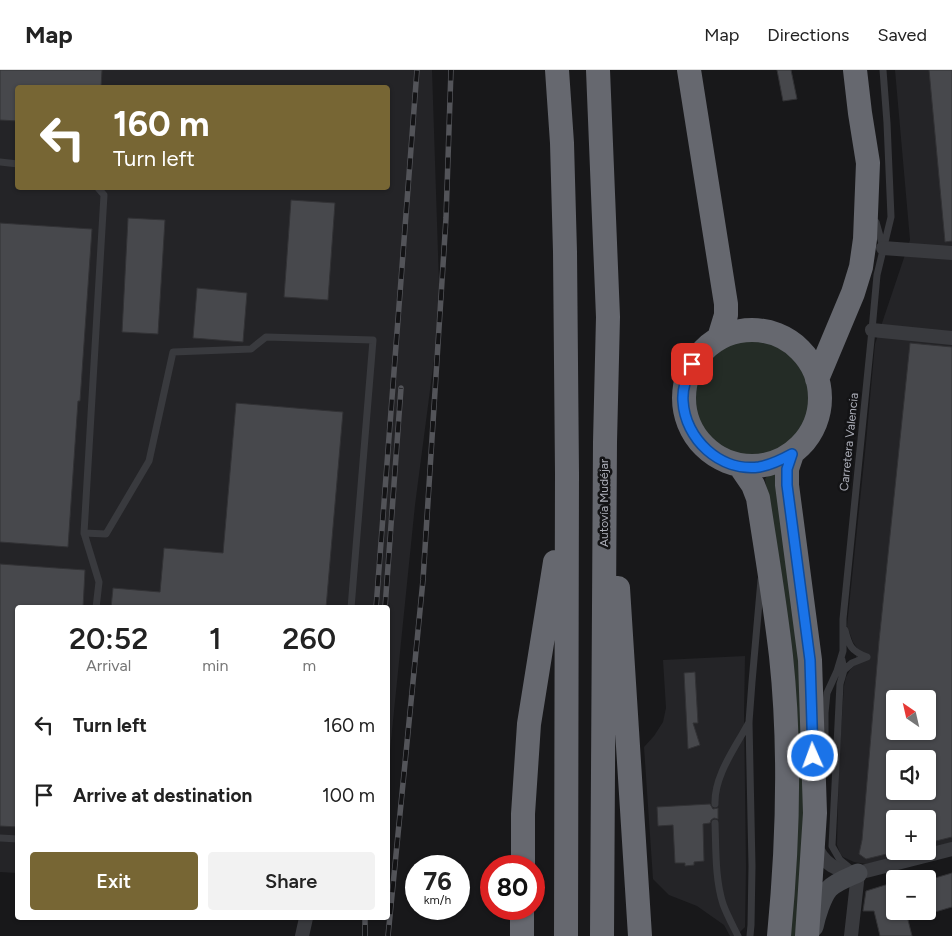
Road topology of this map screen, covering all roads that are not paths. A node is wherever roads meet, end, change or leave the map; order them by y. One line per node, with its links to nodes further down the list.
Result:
1 (557, 70): 21 (highway)
2 (598, 70): 14 (highway, Autovía Mudéjar)
3 (689, 70): 16 (highway)
4 (855, 70): 7 (highway)
5 (883, 70): 12 (lane, Carretera Valencia)
6 (0, 162): 8 (lane)
7 (868, 163): 10 (lane); 18 (highway)
8 (15, 164)
9 (100, 190): 22 (lane)
10 (874, 202)
11 (876, 218): 12 (lane)
12 (883, 248): 13 (street); 15 (lane, Carretera Valencia)
13 (952, 252)
14 (608, 317): 46 (highway, Autovía Mudéjar); 47 (highway)
15 (872, 330): 17 (street); 26 (lane, Carretera Valencia)
16 (720, 338): 18 (highway); 20 (highway)
17 (952, 338)
18 (817, 379): 19 (highway)
19 (792, 454): 20 (highway); 33 (highway)
20 (740, 466): 23 (highway)
21 (567, 472): 39 (highway); 45 (highway)
22 (84, 533): 24 (lane); 25 (lane)
23 (764, 541): 29 (lane); 50 (highway)
24 (96, 605)
25 (352, 605)
26 (843, 619): 27 (lane, Carretera Valencia); 28 (lane)
27 (841, 657): 28 (lane); 30 (lane, Carretera Valencia)
28 (844, 670): 40 (lane)
29 (749, 722): 32 (lane); 49 (lane)
30 (823, 776)
31 (821, 785): 33 (lane)
32 (715, 804)
33 (815, 813): 37 (highway)
34 (715, 823): 48 (lane)
35 (0, 838): 36 (lane)
36 (15, 839)
37 (813, 839): 40 (street); 51 (highway)
38 (952, 849): 40 (street)
39 (523, 855)
40 (858, 873): 52 (street); 53 (street)
41 (306, 920): 43 (street)
42 (522, 920): 44 (highway)
43 (302, 936)
44 (522, 936)
45 (566, 936)
46 (602, 936)
47 (640, 936)
48 (738, 936)
49 (750, 936)
50 (779, 936)
51 (808, 936)
52 (812, 936)
53 (851, 936)

